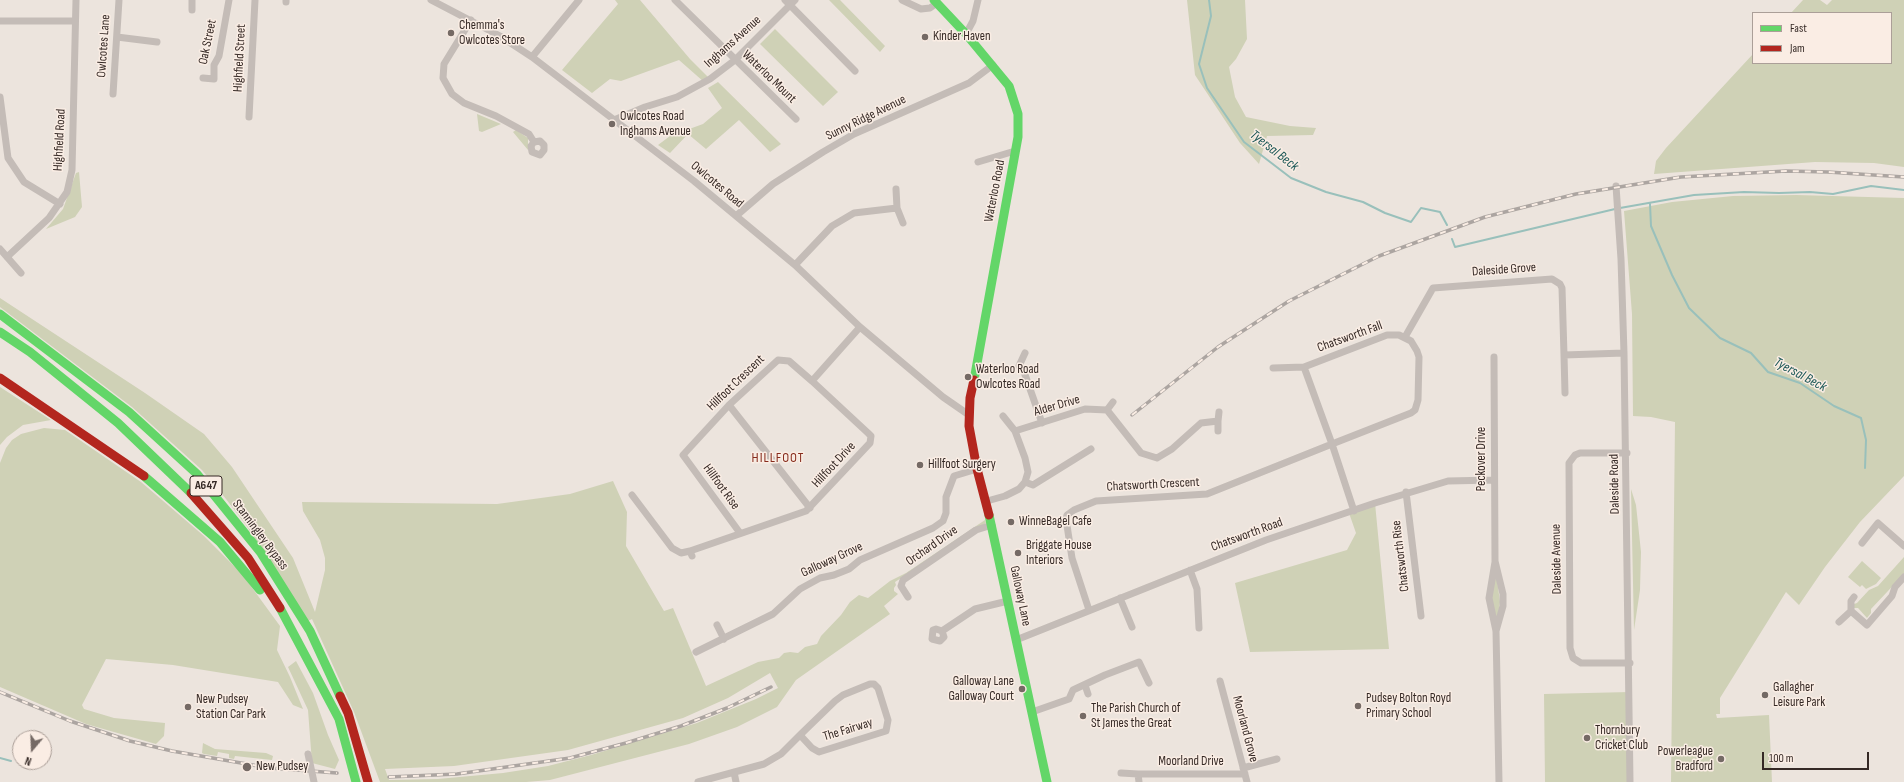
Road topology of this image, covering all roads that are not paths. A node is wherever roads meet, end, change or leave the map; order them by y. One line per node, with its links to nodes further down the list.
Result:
1 (76, 0): 16 (street, Highfield Road)
2 (119, 0): 18 (street, Owlcotes Lane)
3 (192, 0): 13 (street)
4 (229, 0): 24 (street, Oak Street)
5 (254, 0): 27 (street, Highfield Street)
6 (431, 0): 14 (street, Owlcotes Road)
7 (579, 0): 20 (street)
8 (675, 0): 21 (street, Waterloo Mount)
9 (902, 0): 11 (street)
10 (978, 0): 17 (street)
11 (935, 1): 17 (main road, Waterloo Road)
12 (790, 2): 21 (street, Inghams Avenue); 23 (street)
13 (192, 10)
14 (471, 20): 20 (street, Owlcotes Road); 30 (street)
15 (0, 21): 16 (street)
16 (75, 21): 35 (street, Highfield Road)
17 (966, 34): 22 (main road, Waterloo Road)
18 (117, 37): 19 (street); 25 (street, Owlcotes Lane)
19 (157, 42)
20 (532, 57): 29 (street, Owlcotes Road)
21 (735, 60): 28 (street, Waterloo Mount); 29 (street, Inghams Avenue)
22 (993, 66): 31 (main road, Waterloo Road); 37 (street, Sunny Ridge Avenue)
23 (855, 71)
24 (203, 78)
25 (113, 94)
26 (0, 97): 35 (street)
27 (249, 117)
28 (796, 119)
29 (614, 120): 37 (street, Owlcotes Road)
30 (534, 142)
31 (1016, 151): 32 (street); 60 (main road, Waterloo Road)
32 (978, 162)
33 (1616, 186): 48 (street, Daleside Road)
34 (896, 189): 36 (street)
35 (60, 204): 40 (street, Highfield Road)
36 (897, 208): 38 (street); 41 (street)
37 (736, 216): 41 (street, Owlcotes Road)
38 (903, 223)
39 (0, 249): 40 (street)
40 (7, 257): 42 (street)
41 (795, 265): 44 (street, Owlcotes Road)
42 (21, 273)
43 (0, 314): 117 (main road, Stanningley Bypass / A647)
44 (860, 327): 54 (street); 60 (street, Owlcotes Road)
45 (0, 332): 102 (main road, Stanningley Bypass / A647)
46 (1405, 337): 49 (street, Daleside Grove); 51 (street, Chatsworth Fall); 66 (street)
47 (1025, 353): 63 (street)
48 (1624, 353): 49 (street); 68 (street, Daleside Road)
49 (1564, 355): 55 (street, Daleside Grove)
50 (1494, 357): 71 (street, Peckover Drive)
51 (1304, 367): 52 (street, Chatsworth Fall); 66 (street)
52 (1273, 368)
53 (0, 378): 102 (main road)
54 (812, 382): 57 (street, Hillfoot Crescent); 76 (street, Hillfoot Drive)
55 (1565, 393)
56 (1113, 402): 58 (street)
57 (730, 405): 69 (street, Hillfoot Crescent); 76 (street)
58 (1107, 410): 62 (street); 63 (street, Alder Drive)
59 (1219, 412): 62 (street)
60 (968, 415): 70 (main road, Galloway Lane)
61 (1004, 416): 64 (street)
62 (1218, 421): 65 (street)
63 (1042, 423): 64 (street, Alder Drive)
64 (1015, 431): 72 (street)
65 (1218, 432)
66 (1332, 444): 77 (street); 89 (street, Chatsworth Crescent)
67 (1091, 449): 72 (street)
68 (1627, 453): 101 (street, Daleside Road); 101 (street, Daleside Avenue)
69 (683, 455): 79 (street, Hillfoot Rise)
70 (977, 469): 75 (main road, Galloway Lane); 98 (street, Galloway Grove)
71 (1494, 480): 73 (street, Chatsworth Road); 82 (street, Peckover Drive)
72 (1025, 482): 75 (street)
73 (1406, 492): 77 (street, Chatsworth Road); 91 (street, Chatsworth Rise)
74 (632, 495): 79 (street, Hillfoot Drive)
75 (987, 501): 78 (main road, Galloway Lane)
76 (810, 508): 79 (street, Hillfoot Drive)
77 (1354, 511): 83 (street, Chatsworth Road)
78 (992, 525): 85 (street, Orchard Drive); 88 (main road, Galloway Lane)
79 (740, 533)
80 (1862, 543): 81 (street)
81 (1904, 546)
82 (1496, 561): 97 (street, Peckover Drive); 97 (street, Peckover Drive)
83 (1190, 570): 87 (street, Chatsworth Road); 95 (street)
84 (1904, 577): 90 (street)
85 (908, 597)
86 (1854, 597): 90 (street)
87 (1120, 598): 89 (street, Chatsworth Road); 94 (street)
88 (1008, 601): 96 (street); 99 (main road, Galloway Lane)
89 (1090, 610): 99 (street, Chatsworth Road)
90 (1851, 611): 92 (street)
91 (1421, 616)
92 (1839, 622)
93 (717, 625): 98 (street)
94 (1132, 628)
95 (1199, 628)
96 (942, 631)
97 (1496, 631): 122 (street, Peckover Drive)
98 (724, 639): 100 (street, Galloway Grove)
99 (1016, 640): 107 (main road, Galloway Lane)
100 (696, 652)
101 (1630, 663): 123 (street, Daleside Road)
102 (310, 664): 116 (main road, Stanningley Bypass / A647)
103 (1220, 681): 111 (street, Moorland Grove)
104 (1149, 683): 105 (street)
105 (1086, 685): 106 (street); 107 (street)
106 (1088, 694)
107 (1032, 712): 120 (main road, Galloway Lane)
108 (800, 735): 108 (street, The Fairway); 112 (street, The Fairway)
109 (308, 754): 115 (street, bridge)
110 (1277, 760): 111 (street, Moorland Drive)
111 (1244, 771): 114 (street, Moorland Drive); 121 (street, Moorland Grove)
112 (734, 772): 118 (street, The Fairway); 119 (street)
113 (1121, 773): 114 (street, Moorland Drive)
114 (1139, 778)
115 (314, 782)
116 (356, 782)
117 (368, 782)
118 (698, 782)
119 (736, 782)
120 (1046, 782)
121 (1247, 782)
122 (1499, 782)
123 (1630, 782)

